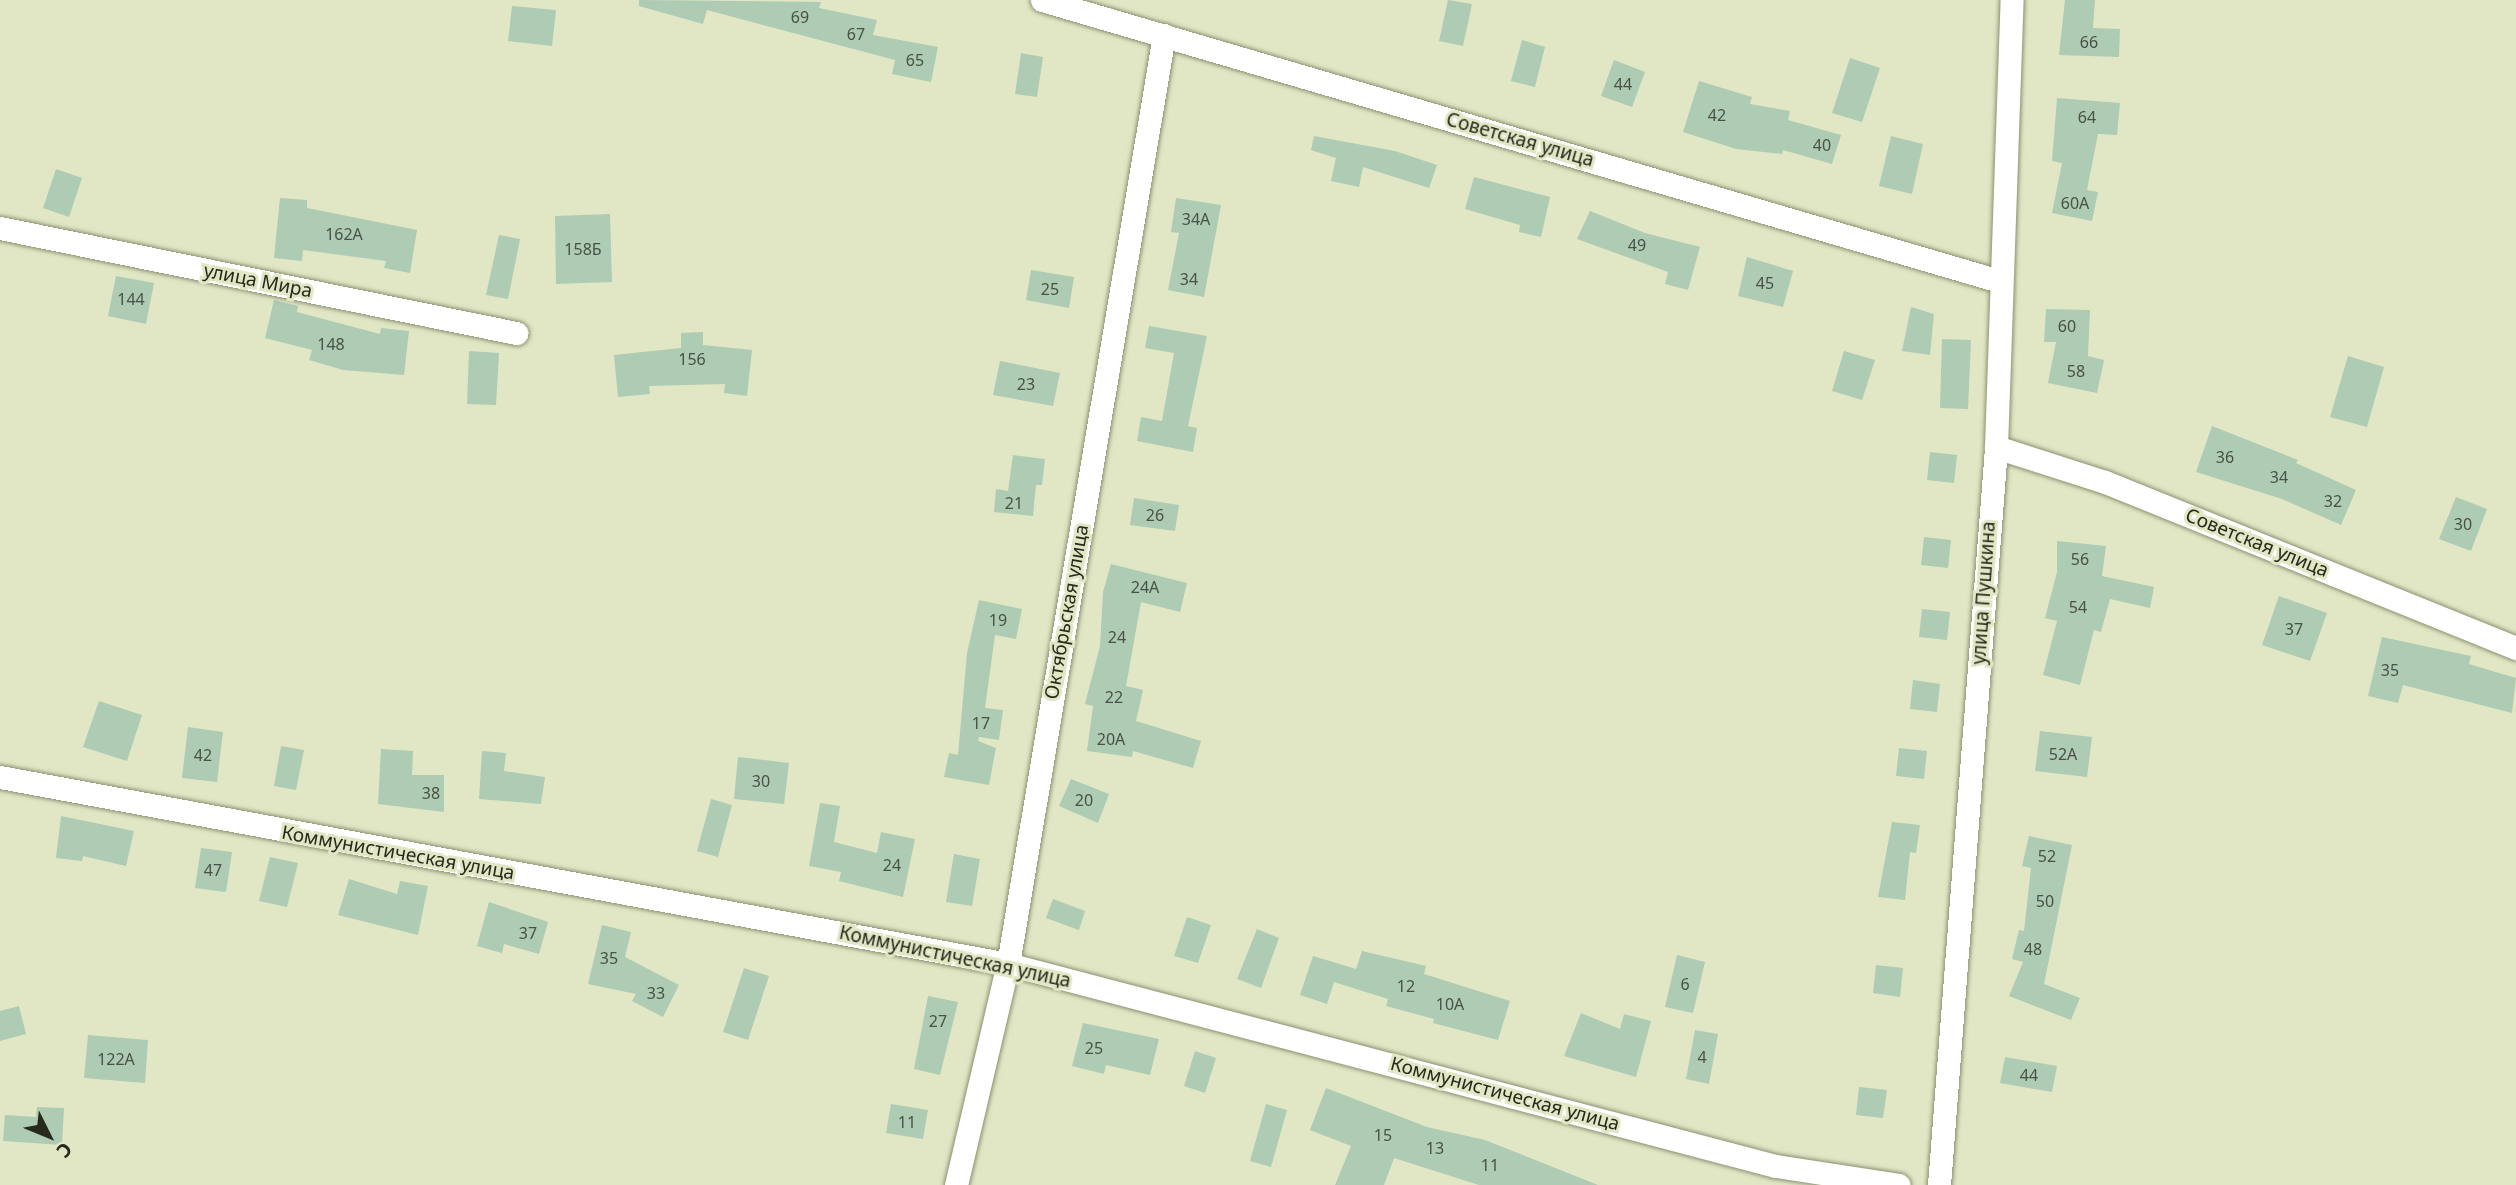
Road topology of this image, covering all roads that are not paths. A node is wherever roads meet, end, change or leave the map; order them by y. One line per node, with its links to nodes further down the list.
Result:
1 (1042, 0): 3 (street, Советская улица)
2 (2012, 0): 6 (street, улица Пушкина)
3 (1121, 10): 4 (street, Советская улица)
4 (1164, 35): 6 (street, Советская улица); 11 (street, Октябрьская улица)
5 (0, 228): 7 (street, улица Мира)
6 (1999, 281): 8 (street, улица Пушкина)
7 (516, 333)
8 (1996, 447): 9 (street, Советская улица); 14 (street, улица Пушкина)
9 (2516, 648)
10 (0, 777): 11 (street, Коммунистическая улица)
11 (1008, 964): 12 (street, Октябрьская улица); 13 (street, Коммунистическая улица)
12 (956, 1185)
13 (1899, 1185)
14 (1939, 1185)

